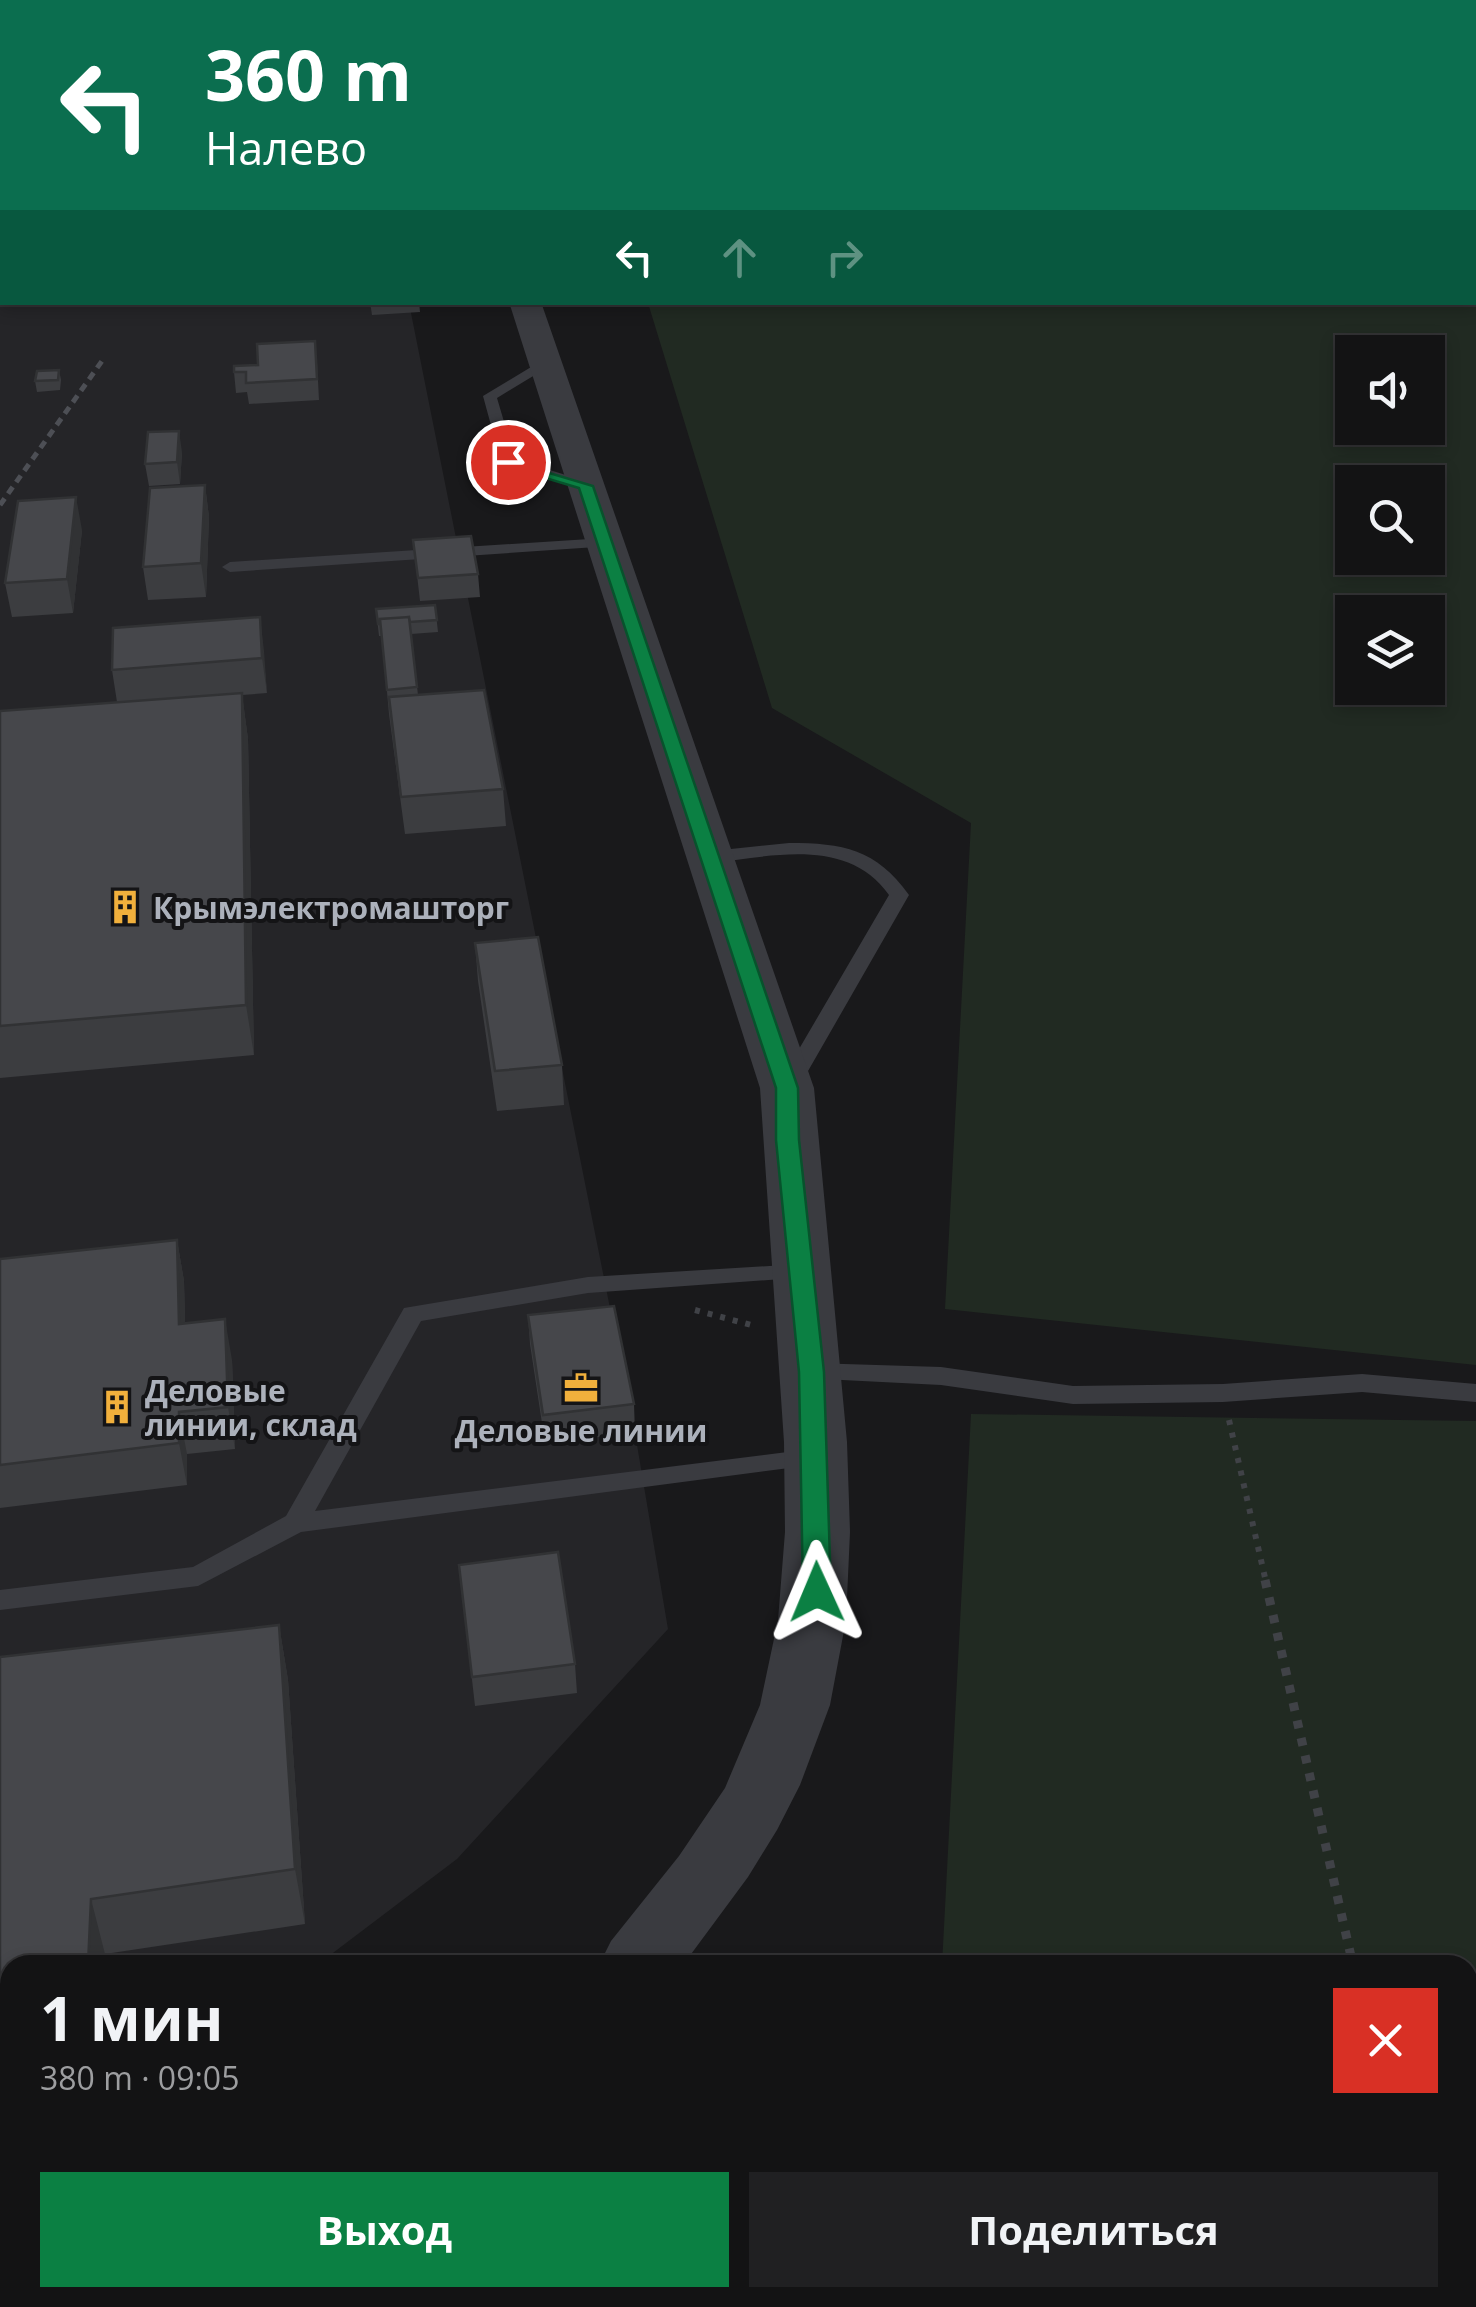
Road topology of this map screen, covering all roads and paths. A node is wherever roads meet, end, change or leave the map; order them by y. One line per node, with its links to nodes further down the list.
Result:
1 (527, 305): 2 (street)
2 (605, 543): 3 (lane); 4 (street)
3 (230, 567)
4 (712, 857): 5 (street); 5 (lane)
5 (787, 1088): 6 (street)
6 (801, 1272): 8 (street); 12 (lane)
7 (690, 1309): 8 (path)
8 (811, 1367): 9 (lane); 11 (street)
9 (1223, 1393): 10 (lane); 15 (path)
10 (1476, 1393)
11 (814, 1458): 12 (lane); 14 (street)
12 (295, 1524): 13 (lane)
13 (0, 1600)
14 (646, 1955)
15 (1351, 1955)

